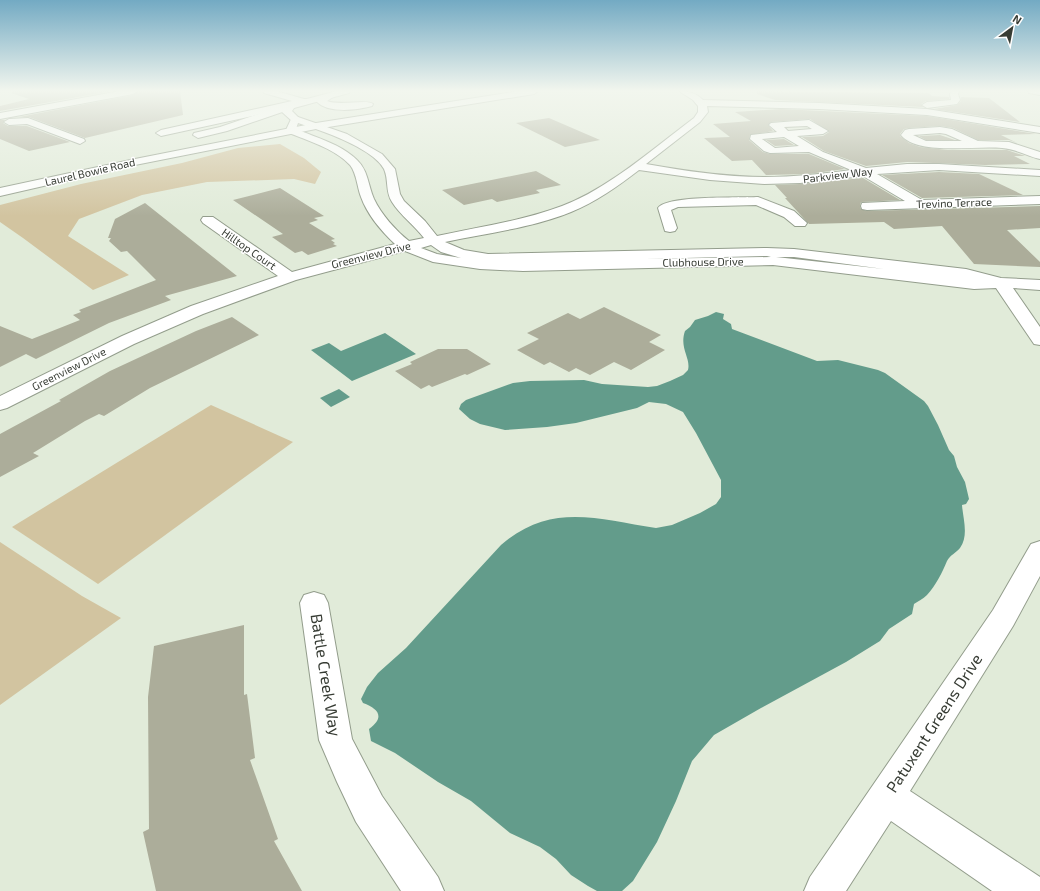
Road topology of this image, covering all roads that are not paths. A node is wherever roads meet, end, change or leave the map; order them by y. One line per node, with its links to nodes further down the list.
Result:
1 (58, 133): 11 (street)
2 (209, 133): 10 (street)
3 (220, 133): 10 (street, Laurel Bowie Road)
4 (260, 133): 20 (street, Laurel Bowie Road)
5 (306, 133): 29 (street)
6 (340, 133): 28 (street)
7 (681, 133): 16 (street, Greenview Drive)
8 (911, 133): 12 (street)
9 (951, 133): 12 (street)
10 (185, 139): 13 (street, Laurel Bowie Road)
11 (80, 141)
12 (976, 144): 15 (street)
13 (157, 145)
14 (811, 149): 14 (street); 17 (street)
15 (1040, 156)
16 (638, 166): 19 (street, Parkview Way); 28 (street, Greenview Drive)
17 (865, 172): 18 (street, Parkview Way); 19 (street, Parkview Way); 23 (street)
18 (1040, 173)
19 (753, 181): 21 (street)
20 (0, 192)
21 (760, 199): 26 (street); 27 (street)
22 (1040, 200): 23 (street, Trevino Terrace)
23 (919, 204): 24 (street, Trevino Terrace)
24 (868, 206)
25 (208, 220): 30 (street, Hilltop Court)
26 (800, 223)
27 (670, 228)
28 (433, 240): 29 (street, Greenview Drive); 31 (street, Clubhouse Drive)
29 (407, 246): 30 (street, Greenview Drive); 31 (street, Clubhouse Drive)
30 (290, 277): 34 (street, Greenview Drive)
31 (1001, 283): 32 (street, Clubhouse Drive); 33 (street)
32 (1040, 285)
33 (1040, 340)
34 (2, 401)
35 (1040, 551): 36 (street, Patuxent Greens Drive)
36 (1032, 582): 38 (street, Patuxent Greens Drive)
37 (314, 603): 39 (street, Battle Creek Way)
38 (886, 796): 40 (street, Patuxent Greens Drive); 41 (street)
39 (424, 891)
40 (824, 891)
41 (1026, 891)

